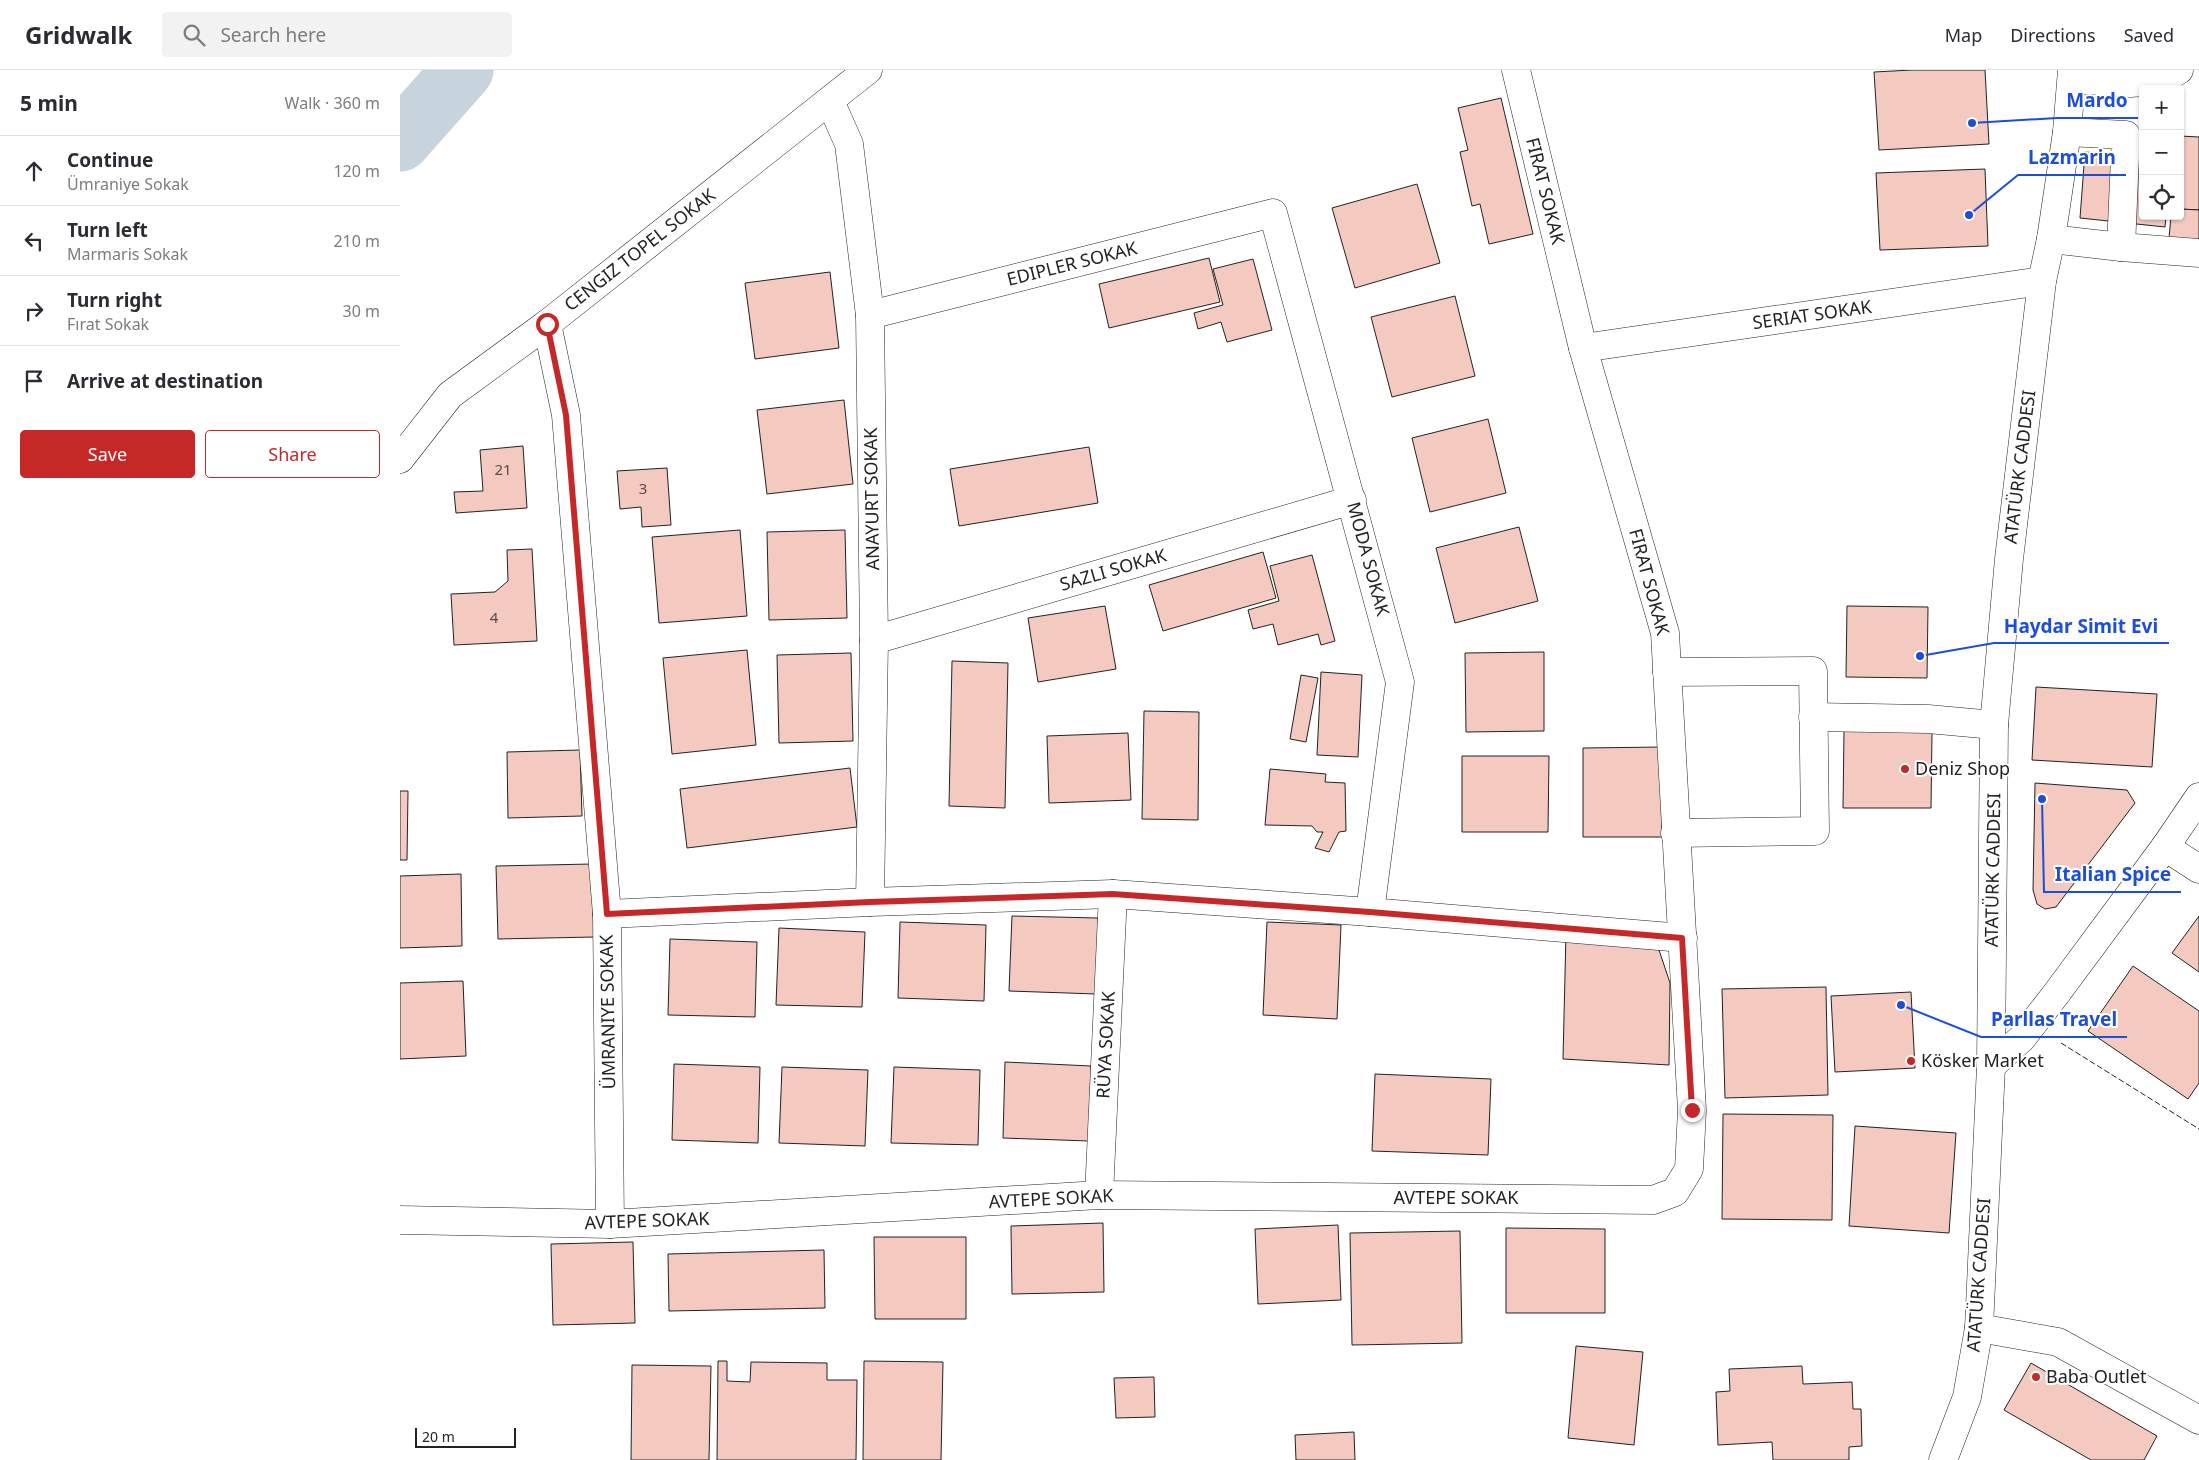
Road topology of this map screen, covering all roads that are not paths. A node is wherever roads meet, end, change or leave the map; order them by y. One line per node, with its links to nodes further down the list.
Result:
1 (868, 70): 5 (street, CENGIZ TOPEL SOKAK)
2 (1516, 70): 14 (street)
3 (2179, 70): 4 (street)
4 (2072, 74): 6 (street, ATATÜRK CADDESI)
5 (830, 101): 12 (street, ANAYURT SOKAK); 13 (street, CENGIZ TOPEL SOKAK)
6 (2067, 132): 8 (street, ATATÜRK CADDESI); 9 (street)
7 (1273, 213): 12 (street, EDIPLER SOKAK); 16 (street, MODA SOKAK)
8 (2051, 240): 9 (street); 11 (street, ATATÜRK CADDESI)
9 (2122, 247): 10 (street)
10 (2199, 253)
11 (2042, 281): 14 (street); 20 (street, ATATÜRK CADDESI)
12 (870, 315): 17 (street, ANAYURT SOKAK)
13 (547, 324): 15 (street, CENGIZ TOPEL SOKAK); 28 (street, ÜMRANIYE SOKAK)
14 (1582, 348): 18 (street)
15 (400, 459)
16 (1352, 500): 17 (street); 27 (street, MODA SOKAK)
17 (874, 640): 26 (street, ANAYURT SOKAK)
18 (1667, 672): 19 (street); 22 (street)
19 (1813, 717): 20 (street); 22 (street)
20 (1994, 725): 30 (street, ATATÜRK CADDESI)
21 (2199, 797): 23 (street)
22 (1675, 833): 29 (street)
23 (2165, 847): 24 (street); 30 (street)
24 (2199, 868)
25 (1113, 894): 26 (street); 27 (street); 31 (street, RÜYA SOKAK)
26 (870, 902): 28 (street)
27 (1370, 912): 29 (street)
28 (607, 914): 33 (street, ÜMRANIYE SOKAK)
29 (1682, 938): 31 (street, AVTEPE SOKAK)
30 (1991, 1066): 34 (street, ATATÜRK CADDESI)
31 (1099, 1196): 33 (street, AVTEPE SOKAK)
32 (400, 1220): 33 (street, AVTEPE SOKAK)
33 (610, 1224)
34 (1979, 1328): 35 (street); 36 (street, ATATÜRK CADDESI)
35 (2199, 1420)
36 (1943, 1460)

